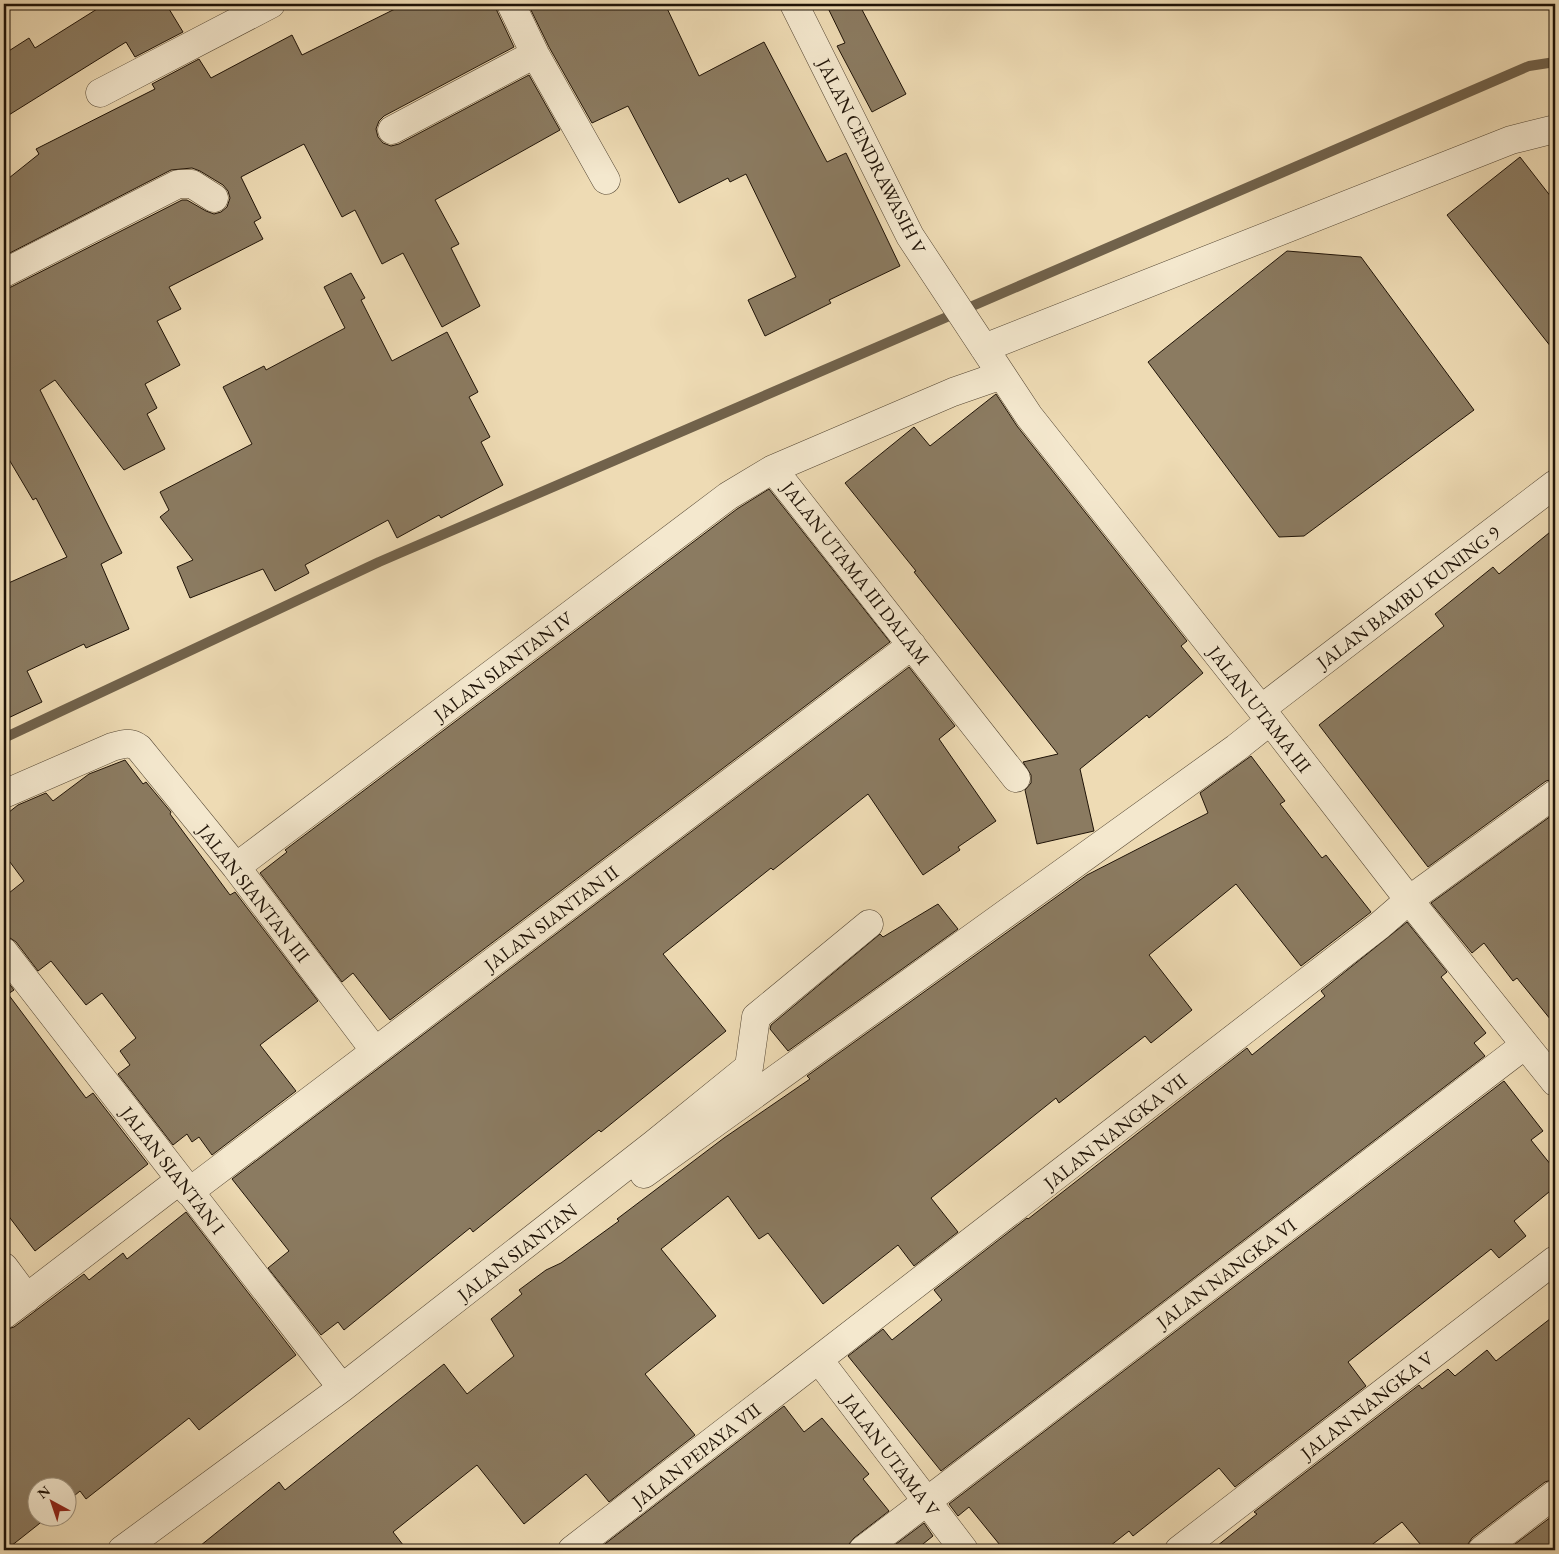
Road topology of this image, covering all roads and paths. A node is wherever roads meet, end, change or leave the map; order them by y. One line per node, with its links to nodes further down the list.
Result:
1 (271, 4): 5 (street)
2 (511, 4): 4 (street)
3 (794, 4): 11 (street, JALAN CENDRAWASIH V)
4 (535, 54): 7 (street); 8 (street)
5 (100, 93)
6 (1555, 129): 11 (street)
7 (392, 130)
8 (606, 180)
9 (214, 198): 10 (street)
10 (4, 273)
11 (978, 340): 12 (street, JALAN UTAMA III)
12 (1002, 375): 13 (street, JALAN UTAMA III DALAM); 16 (street, JALAN UTAMA III)
13 (774, 469): 15 (street, JALAN UTAMA III DALAM); 20 (street, JALAN SIANTAN IV)
14 (1555, 484): 16 (street, JALAN BAMBU KUNING 9)
15 (912, 645): 17 (street, JALAN UTAMA III DALAM); 25 (street, JALAN SIANTAN II)
16 (1266, 715): 21 (street, JALAN UTAMA III); 30 (street, JALAN BAMBU KUNING 9)
17 (1016, 778)
18 (4, 794): 20 (street, JALAN SIANTAN III)
19 (1555, 794): 21 (street, JALAN NANGKA VII)
20 (236, 867): 25 (street, JALAN SIANTAN III)
21 (1409, 900): 24 (street, JALAN UTAMA III); 33 (street, JALAN NANGKA VII)
22 (869, 924): 30 (street, JALAN SIANTAN)
23 (4, 952): 27 (street, JALAN SIANTAN I)
24 (1525, 1045): 26 (street, JALAN UTAMA III); 36 (street, JALAN NANGKA VI)
25 (375, 1051): 27 (street, JALAN SIANTAN II)
26 (1555, 1082)
27 (185, 1186): 31 (street, JALAN SIANTAN II); 34 (street, JALAN SIANTAN I)
28 (1555, 1260): 41 (street, JALAN NANGKA V)
29 (4, 1268): 31 (street)
30 (494, 1270): 34 (street, JALAN SIANTAN)
31 (27, 1298): 32 (street, JALAN SIANTAN II)
32 (4, 1315)
33 (819, 1360): 36 (street, JALAN UTAMA V); 38 (street, JALAN PEPAYA VII)
34 (342, 1388): 37 (street, JALAN SIANTAN)
35 (1555, 1494): 42 (street)
36 (927, 1502): 39 (street, JALAN NANGKA VI); 40 (street, JALAN UTAMA V)
37 (122, 1550)
38 (572, 1550)
39 (863, 1550)
40 (964, 1550)
41 (1179, 1550)
42 (1482, 1550)

